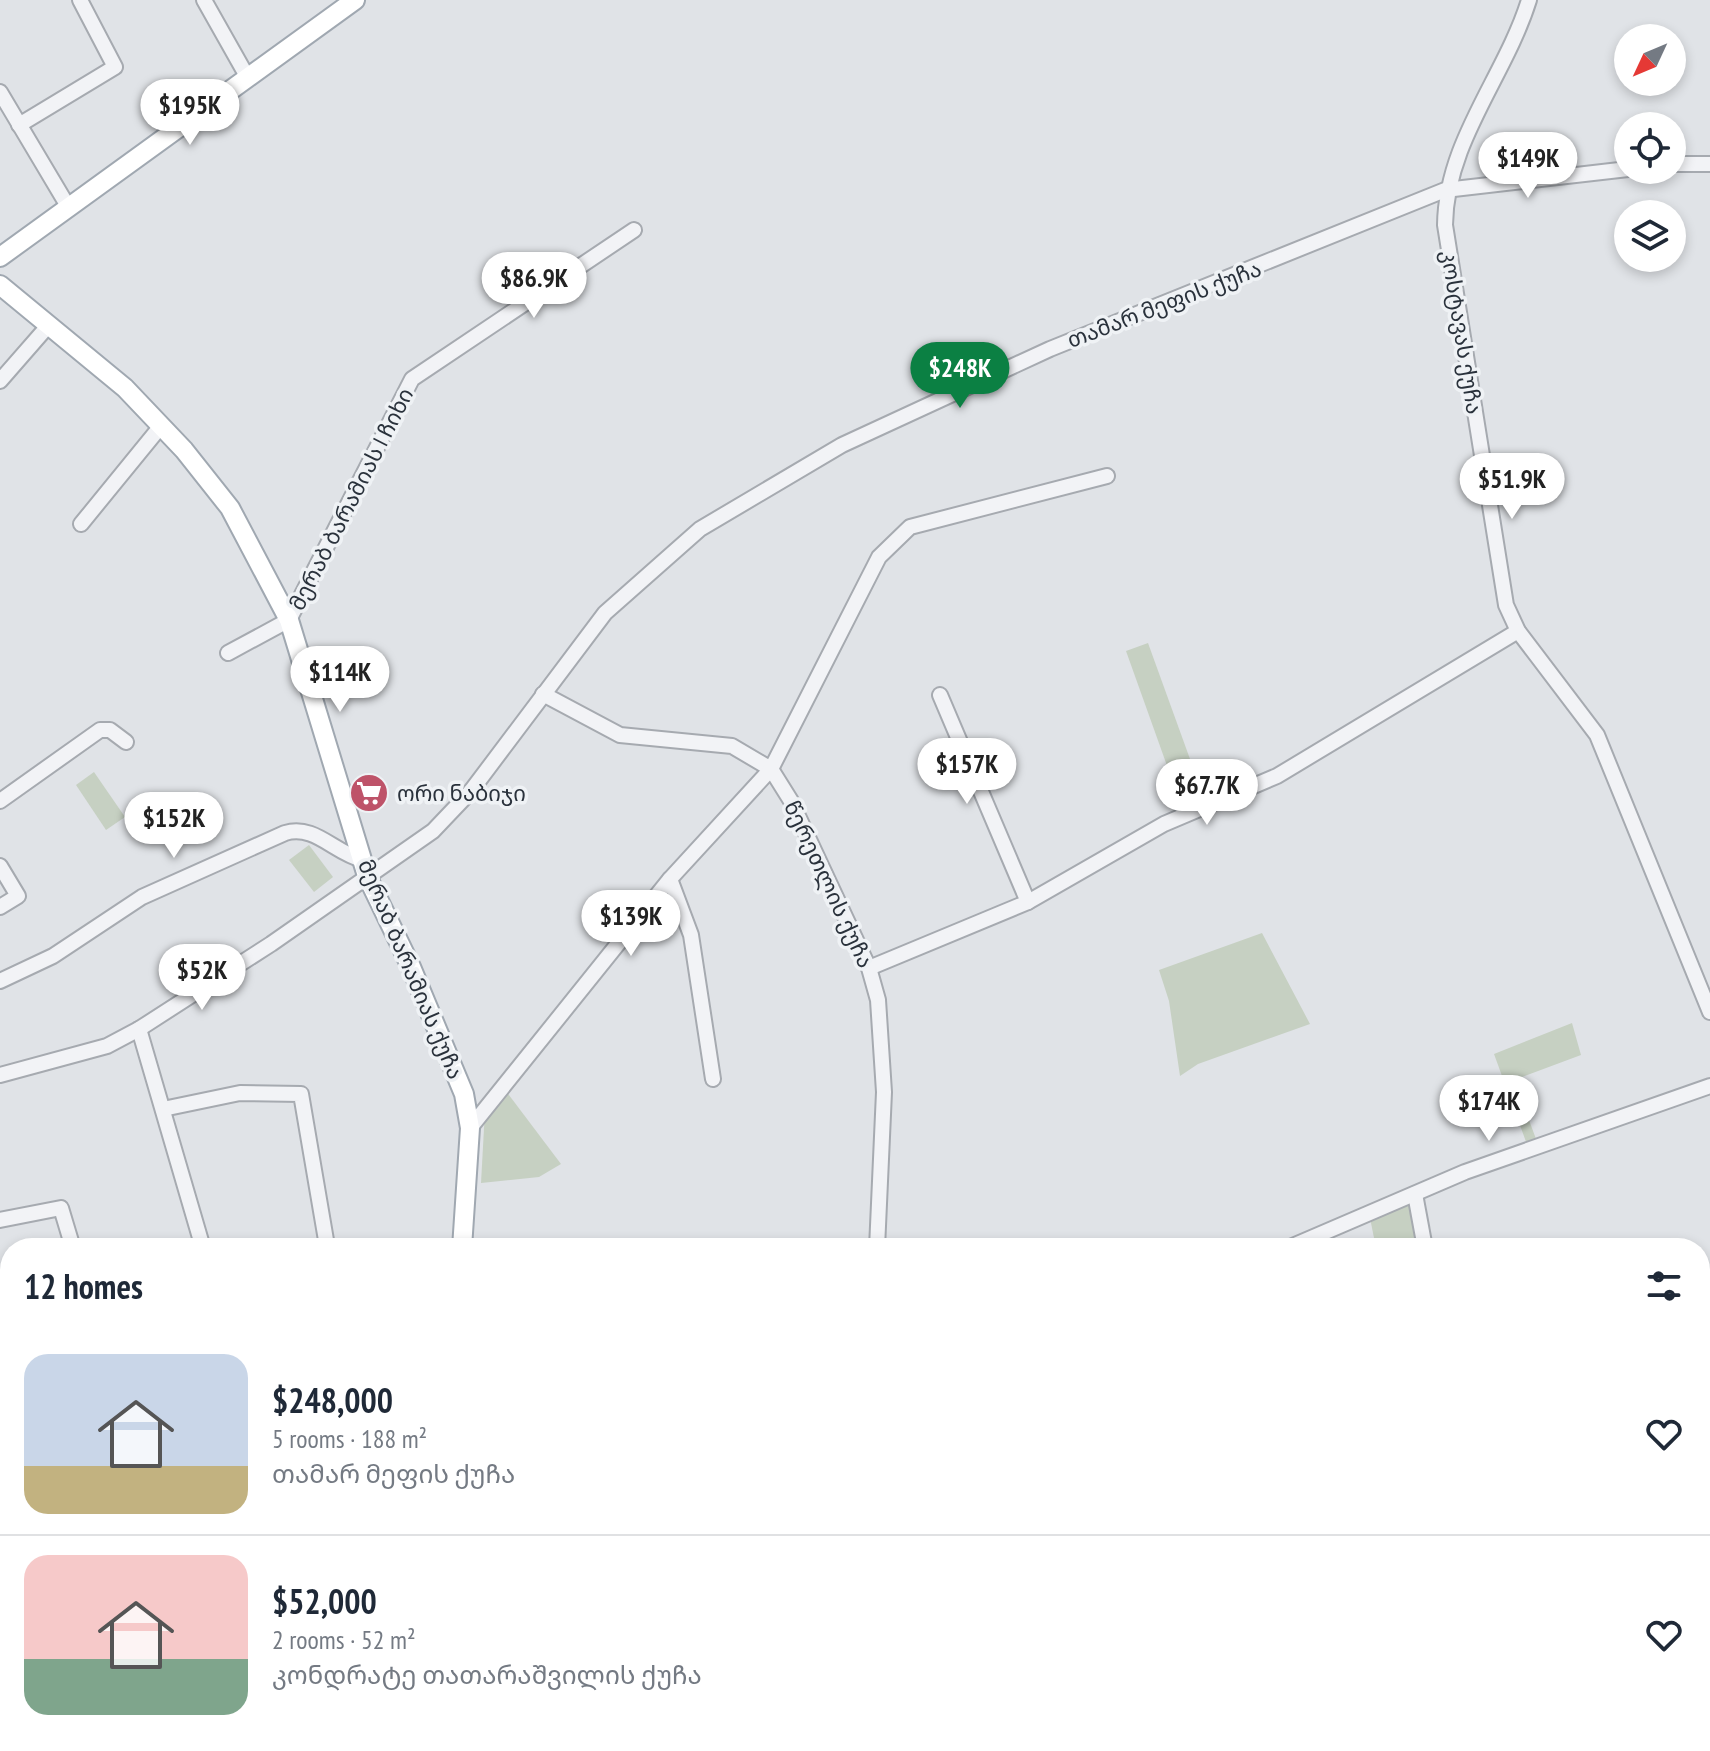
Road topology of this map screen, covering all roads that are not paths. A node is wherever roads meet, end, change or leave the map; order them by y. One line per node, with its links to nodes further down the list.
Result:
1 (80, 0): 7 (street)
2 (204, 0): 5 (street)
3 (355, 0): 5 (main road)
4 (1529, 0): 11 (street, კოსტავას ქუჩა)
5 (248, 78): 12 (main road)
6 (0, 92): 7 (street)
7 (19, 125): 12 (street)
8 (1686, 164): 9 (street)
9 (1710, 164)
10 (1614, 171): 11 (street, თამარ მეფის ქუჩა)
11 (1445, 190): 22 (street, კოსტავას ქუჩა); 24 (street, თამარ მეფის ქუჩა)
12 (69, 208): 14 (main road)
13 (634, 230): 21 (street, მერაბ ბარამიას I ჩიხი)
14 (0, 257)
15 (0, 285): 16 (main road, მერაბ ბარამიას ქუჩა)
16 (48, 326): 17 (street); 18 (main road, მერაბ ბარამიას ქუჩა)
17 (0, 381)
18 (161, 426): 20 (street); 21 (main road, მერაბ ბარამიას ქუჩა)
19 (1107, 476): 27 (street)
20 (81, 524)
21 (289, 620): 23 (street); 30 (main road, მერაბ ბარამიას ქუჩა)
22 (1518, 631): 32 (street); 36 (street, კოსტავას ქუჩა)
23 (228, 653)
24 (543, 694): 27 (street, წერეთლის ქუჩა); 30 (street, თამარ მეფის ქუჩა)
25 (940, 695): 32 (street)
26 (126, 742): 28 (street)
27 (771, 769): 31 (street); 34 (street, წერეთლის ქუჩა)
28 (0, 801)
29 (0, 866): 33 (street)
30 (367, 870): 35 (street); 37 (street, თამარ მეფის ქუჩა); 42 (main road, მერაბ ბარამიას ქუჩა)
31 (670, 879): 39 (street); 42 (street)
32 (1028, 902): 34 (street)
33 (0, 907)
34 (869, 968): 49 (street, წერეთლის ქუჩა)
35 (0, 981)
36 (1710, 1012)
37 (139, 1029): 38 (street, თამარ მეფის ქუჩა); 41 (street)
38 (0, 1075)
39 (713, 1079)
40 (1710, 1086): 43 (street)
41 (163, 1109): 46 (street); 47 (street)
42 (470, 1128): 48 (main road, მერაბ ბარამიას ქუჩა)
43 (1415, 1194): 50 (street); 51 (street)
44 (0, 1220): 45 (street)
45 (70, 1238)
46 (200, 1238)
47 (326, 1238)
48 (463, 1238)
49 (877, 1238)
50 (1312, 1238)
51 (1423, 1238)

